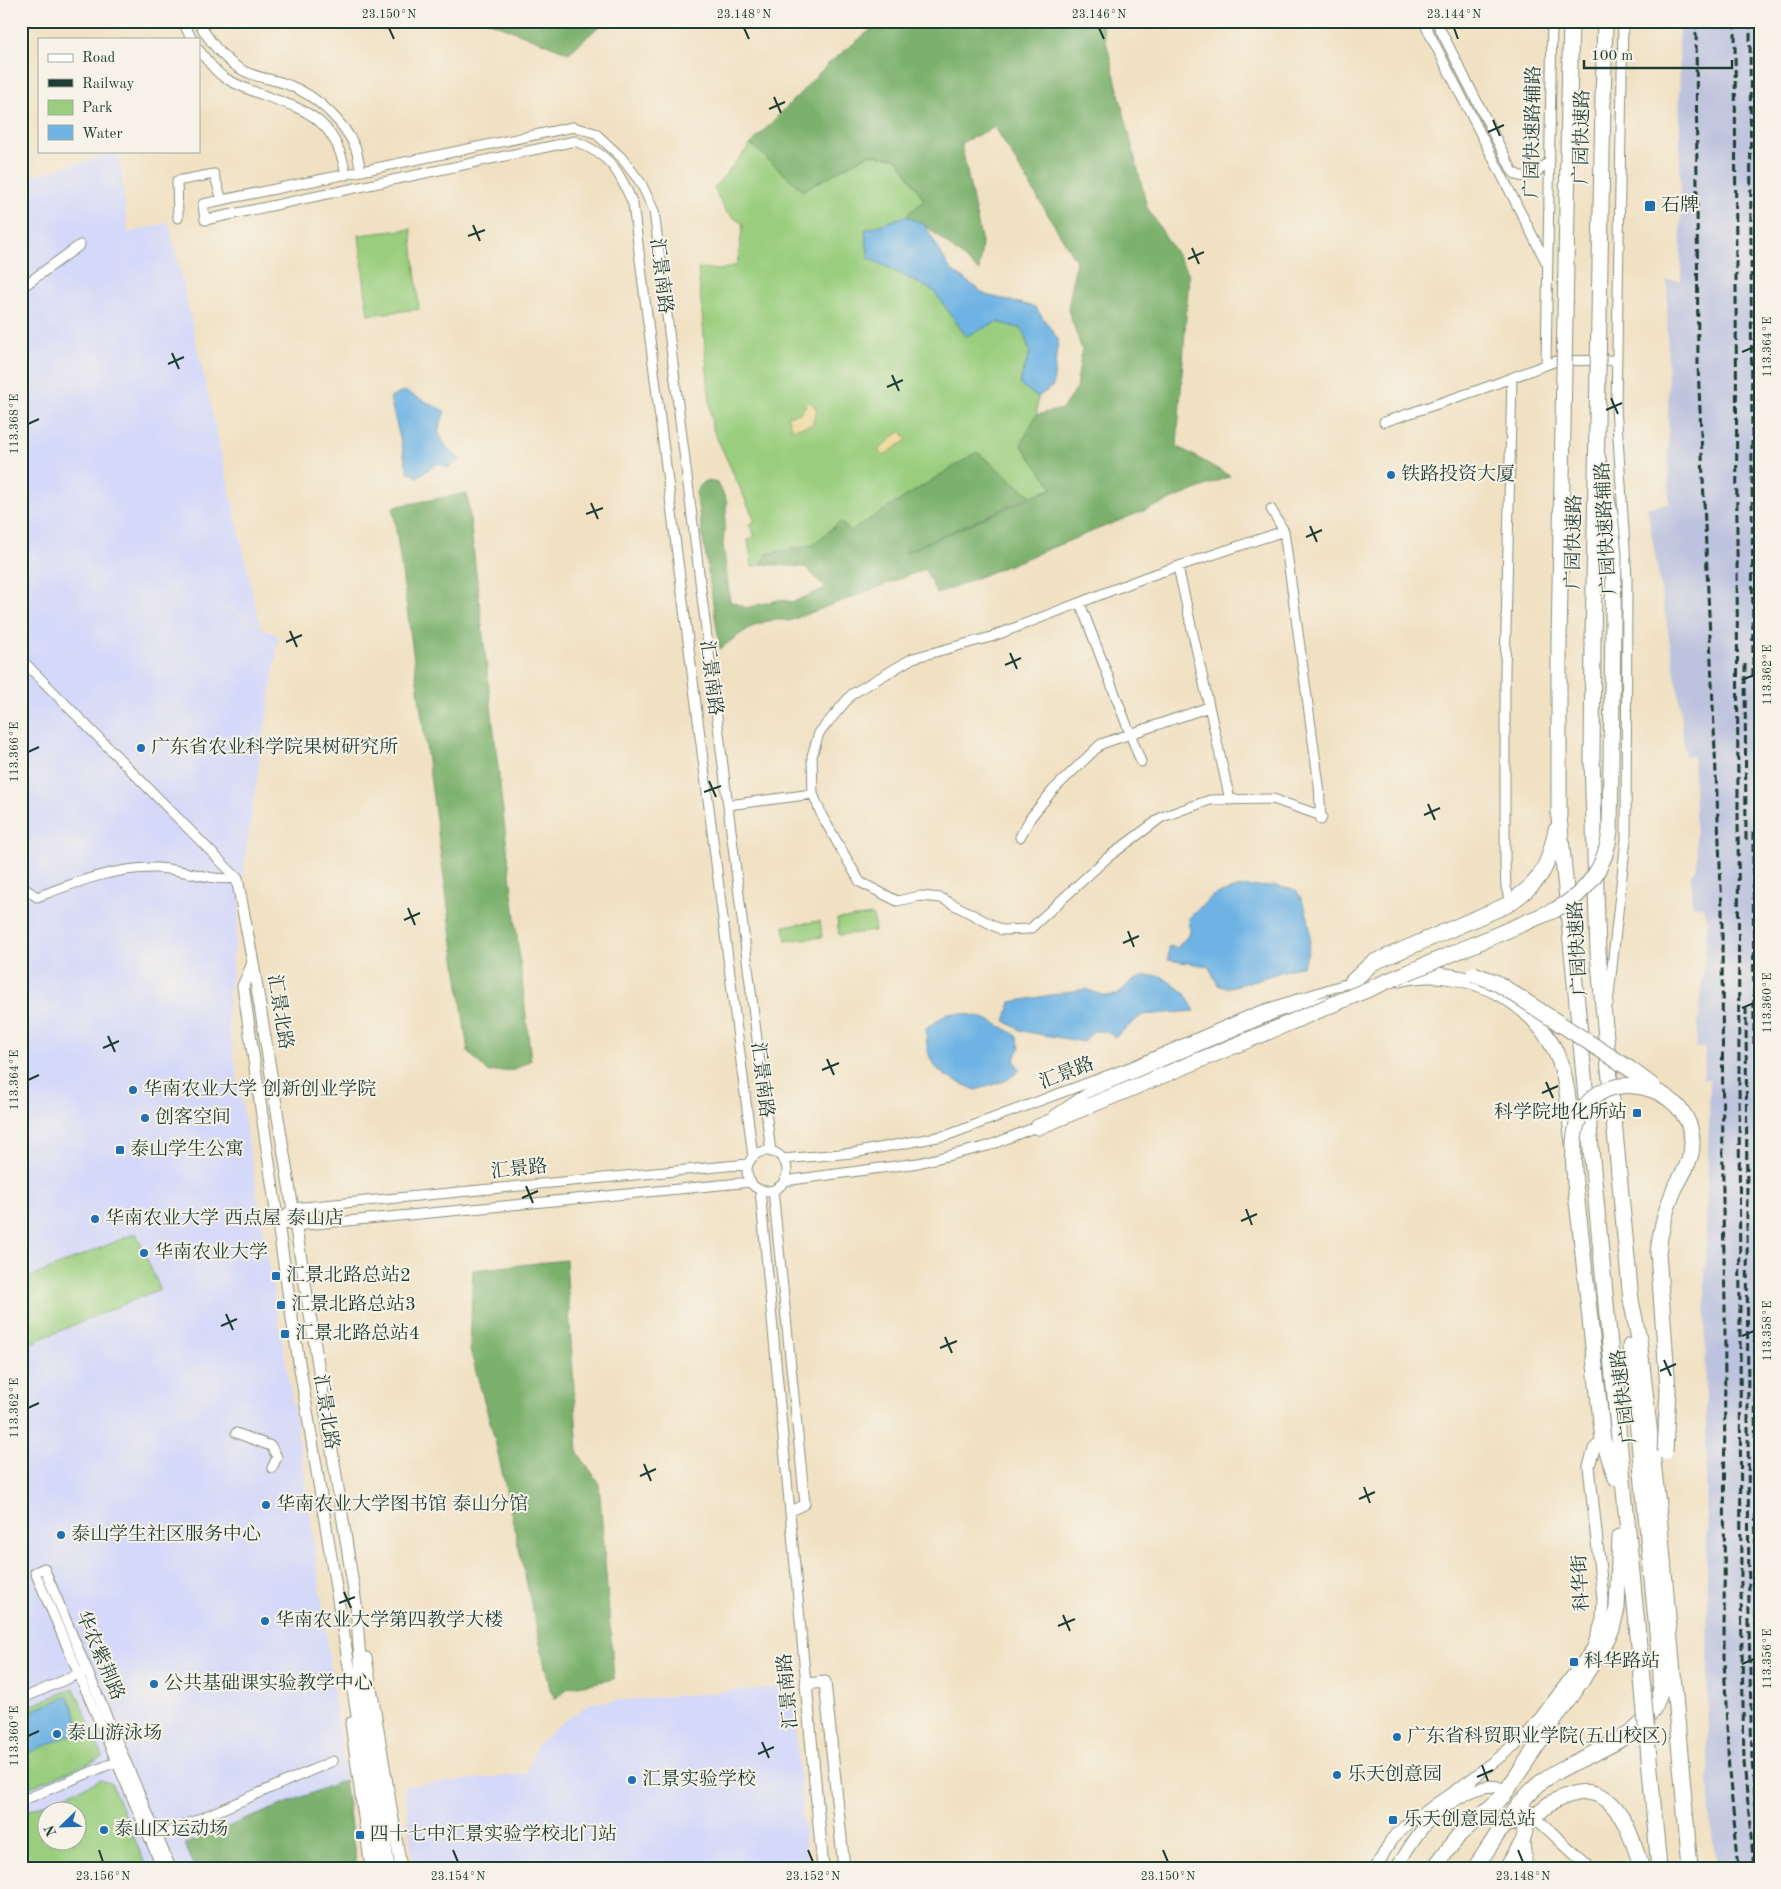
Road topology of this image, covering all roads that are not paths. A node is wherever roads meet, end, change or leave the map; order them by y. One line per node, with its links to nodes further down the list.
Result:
1 (182, 21): 9 (street)
2 (198, 21): 12 (street)
3 (1423, 21): 17 (street)
4 (1436, 21): 11 (street)
5 (1552, 21): 11 (street, 广园快速路辅路)
6 (1571, 21): 35 (highway, 广园快速路, bridge)
7 (1604, 21): 23 (highway, 广园快速路, bridge)
8 (1623, 21): 19 (street, 广园快速路辅路)
9 (191, 38)
10 (200, 51): 13 (street)
11 (1550, 161): 17 (street, 广园快速路辅路)
12 (361, 171): 13 (street, 汇景南路); 34 (street, 汇景南路)
13 (346, 174): 14 (street, 汇景南路)
14 (222, 200): 15 (street); 49 (street, 汇景南路)
15 (178, 218)
16 (80, 246): 18 (street)
17 (1548, 266): 20 (street, 广园快速路辅路)
18 (21, 288)
19 (1617, 360): 20 (street); 43 (street, 广园快速路辅路)
20 (1546, 364): 21 (street)
21 (1512, 378): 22 (street); 39 (street)
22 (1384, 422)
23 (1597, 455): 43 (highway, 广园快速路, bridge); 45 (highway, bridge)
24 (1271, 509): 25 (street)
25 (1284, 531): 26 (street); 33 (street)
26 (1178, 566): 27 (street); 29 (street)
27 (1080, 603): 30 (street); 32 (street)
28 (21, 659): 37 (street)
29 (1209, 707): 30 (street); 33 (street)
30 (1129, 734): 31 (street); 36 (street)
31 (1141, 762)
32 (813, 794): 33 (street); 34 (street)
33 (1230, 800)
34 (728, 805): 47 (street, 汇景南路)
35 (1559, 817): 39 (highway); 61 (highway, 广园快速路)
36 (1020, 837)
37 (237, 878): 38 (street); 40 (street, 汇景北路)
38 (21, 886)
39 (1510, 902): 42 (highway)
40 (253, 964): 54 (street, 汇景北路); 55 (street, 汇景北路)
41 (1471, 977): 42 (highway); 44 (highway, bridge); 46 (highway, bridge)
42 (1355, 987): 45 (street); 48 (street, 汇景路)
43 (1605, 1032): 57 (highway, 广园快速路)
44 (1662, 1093): 46 (highway, bridge); 63 (highway, bridge)
45 (1038, 1127): 50 (street)
46 (1574, 1147): 59 (highway, bridge)
47 (772, 1152): 48 (street); 49 (street)
48 (782, 1159): 50 (street)
49 (751, 1161): 51 (street); 54 (street, 汇景路)
50 (784, 1181): 53 (street)
51 (751, 1182): 52 (street); 56 (street, 汇景路)
52 (760, 1190): 53 (street); 62 (street, 汇景南路)
53 (773, 1190): 62 (street)
54 (293, 1208): 55 (street); 56 (street, 汇景北路)
55 (278, 1223): 56 (street, 汇景路); 65 (street, 汇景北路)
56 (295, 1226): 64 (street, 汇景北路)
57 (1631, 1300): 63 (highway, 广园快速路); 72 (highway)
58 (236, 1433): 60 (street)
59 (1603, 1440): 61 (highway); 87 (street, 科华街)
60 (272, 1468)
61 (1623, 1494): 89 (highway); 95 (highway, 广园快速路, bridge)
62 (790, 1512): 67 (street, 汇景南路)
63 (1659, 1514): 96 (highway, 广园快速路)
64 (356, 1604): 74 (street, 汇景北路); 84 (street)
65 (350, 1669): 74 (street, 汇景北路); 81 (street)
66 (83, 1672): 66 (street, 华农紫荆路); 68 (street); 69 (street, 华农紫荆路)
67 (806, 1684): 85 (street, 汇景南路); 86 (street, 汇景南路)
68 (21, 1699)
69 (121, 1760): 73 (street); 77 (street, 华农紫荆路)
70 (333, 1761): 77 (street)
71 (1500, 1788): 88 (street)
72 (1523, 1799): 75 (highway); 76 (highway)
73 (21, 1801)
74 (376, 1814): 82 (street, 汇景北路); 83 (street, 汇景北路)
75 (1534, 1820): 76 (highway); 78 (highway); 93 (street); 94 (highway)
76 (1505, 1824): 90 (highway)
77 (154, 1838): 79 (street, 华农紫荆路); 80 (street, 华农紫荆路)
78 (1522, 1843): 91 (highway); 92 (highway)
79 (162, 1868)
80 (171, 1868)
81 (371, 1868)
82 (379, 1868)
83 (389, 1868)
84 (401, 1868)
85 (823, 1868)
86 (844, 1868)
87 (1376, 1868)
88 (1396, 1868)
89 (1434, 1868)
90 (1474, 1868)
91 (1507, 1868)
92 (1525, 1868)
93 (1590, 1868)
94 (1642, 1868)
95 (1659, 1868)
96 (1690, 1868)

